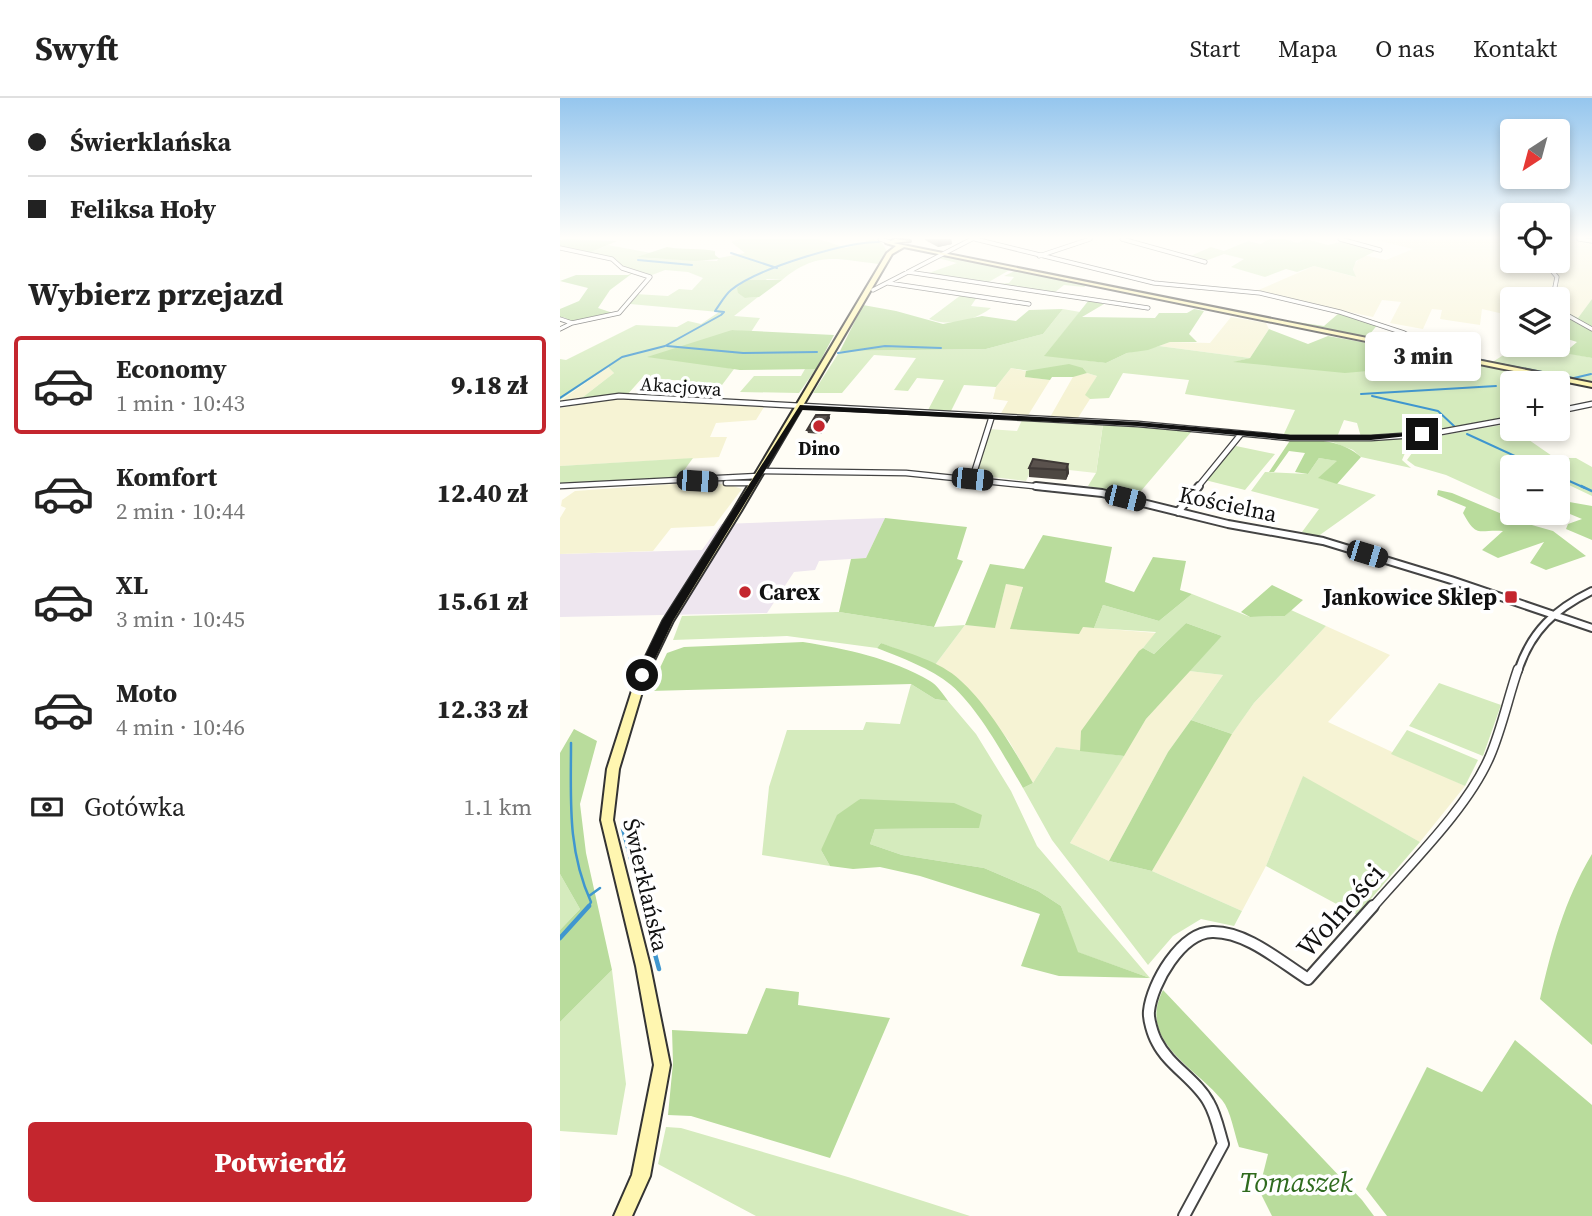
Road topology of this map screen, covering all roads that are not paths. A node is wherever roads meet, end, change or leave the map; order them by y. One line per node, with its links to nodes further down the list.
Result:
1 (638, 291): 11 (street)
2 (867, 291): 18 (main road, Świerklańska)
3 (943, 291): 7 (street)
4 (1036, 291): 8 (street)
5 (1134, 291): 14 (main road)
6 (1241, 291): 14 (street)
7 (1029, 304)
8 (1148, 308)
9 (1570, 317): 13 (street)
10 (560, 319): 11 (street)
11 (572, 323): 12 (street)
12 (560, 328)
13 (1592, 329)
14 (1452, 358): 15 (main road)
15 (1592, 385)
16 (560, 404): 18 (street, Akacjowa)
17 (1592, 404): 19 (street)
18 (800, 407): 20 (street, Akacjowa); 23 (main road, Świerklańska)
19 (1570, 409)
20 (992, 416): 22 (street, Akacjowa); 24 (street)
21 (1500, 421): 22 (street, Akacjowa)
22 (1241, 434): 26 (street)
23 (758, 477): 24 (street, Kościelna); 25 (street, Kościelna); 32 (main road, Świerklańska)
24 (972, 479): 26 (street, Kościelna)
25 (560, 486)
26 (1178, 512): 28 (street, Kościelna)
27 (1592, 591): 29 (street, Wolności)
28 (1539, 608): 29 (street, Kościelna); 30 (street)
29 (1554, 613): 30 (street, Wolności); 31 (street, Kościelna)
30 (1542, 622): 33 (street, Wolności)
31 (1592, 628)
32 (623, 1216)
33 (1184, 1216)

